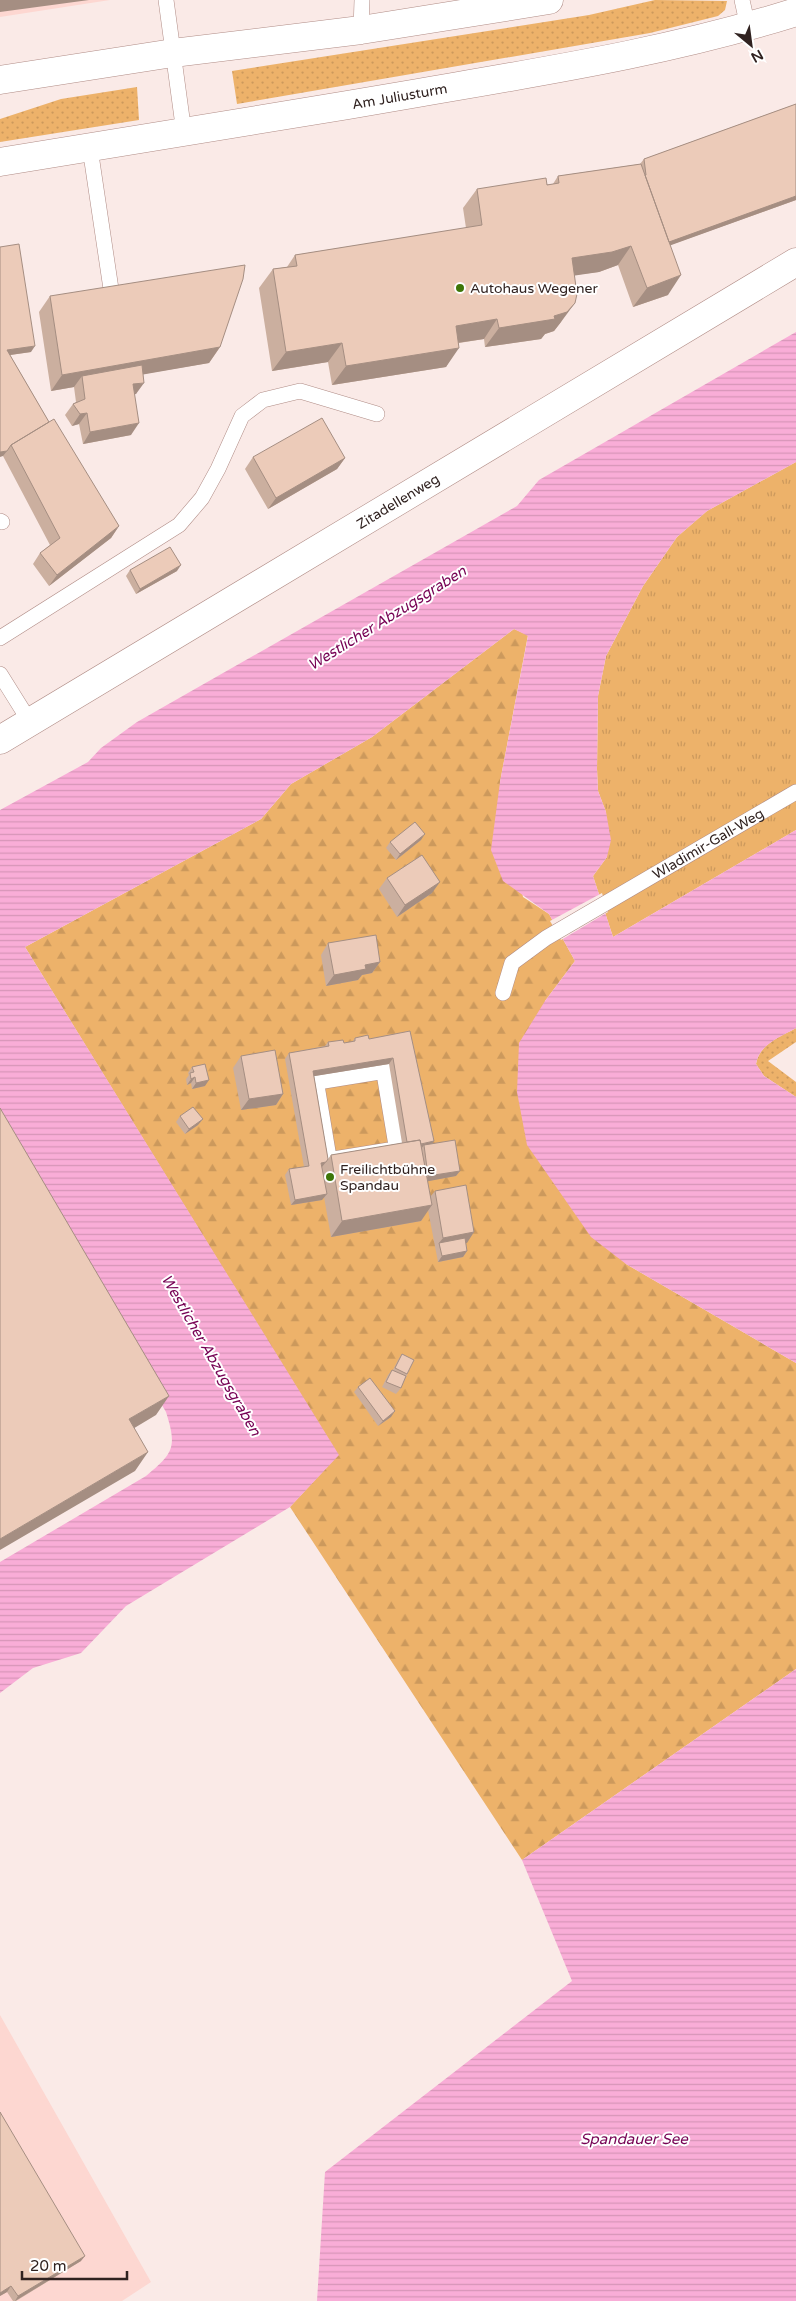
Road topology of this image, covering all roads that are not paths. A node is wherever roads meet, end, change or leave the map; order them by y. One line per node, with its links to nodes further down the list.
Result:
1 (166, 0): 8 (lane)
2 (362, 0): 7 (lane)
3 (549, 0): 7 (main road)
4 (742, 0): 6 (lane)
5 (796, 12): 6 (main road, Am Juliusturm)
6 (748, 27): 10 (main road, Am Juliusturm)
7 (361, 30): 8 (main road)
8 (173, 53): 9 (main road); 10 (lane)
9 (0, 80)
10 (184, 133): 11 (main road, Am Juliusturm)
11 (90, 148): 12 (main road, Am Juliusturm); 14 (lane)
12 (0, 162)
13 (796, 262): 18 (main road, Zitadellenweg)
14 (110, 289)
15 (377, 414): 16 (lane)
16 (0, 638)
17 (0, 674): 18 (lane)
18 (30, 722): 19 (main road, Zitadellenweg)
19 (0, 740)
20 (796, 792): 21 (lane, Wladimir-Gall-Weg)
21 (503, 993)

